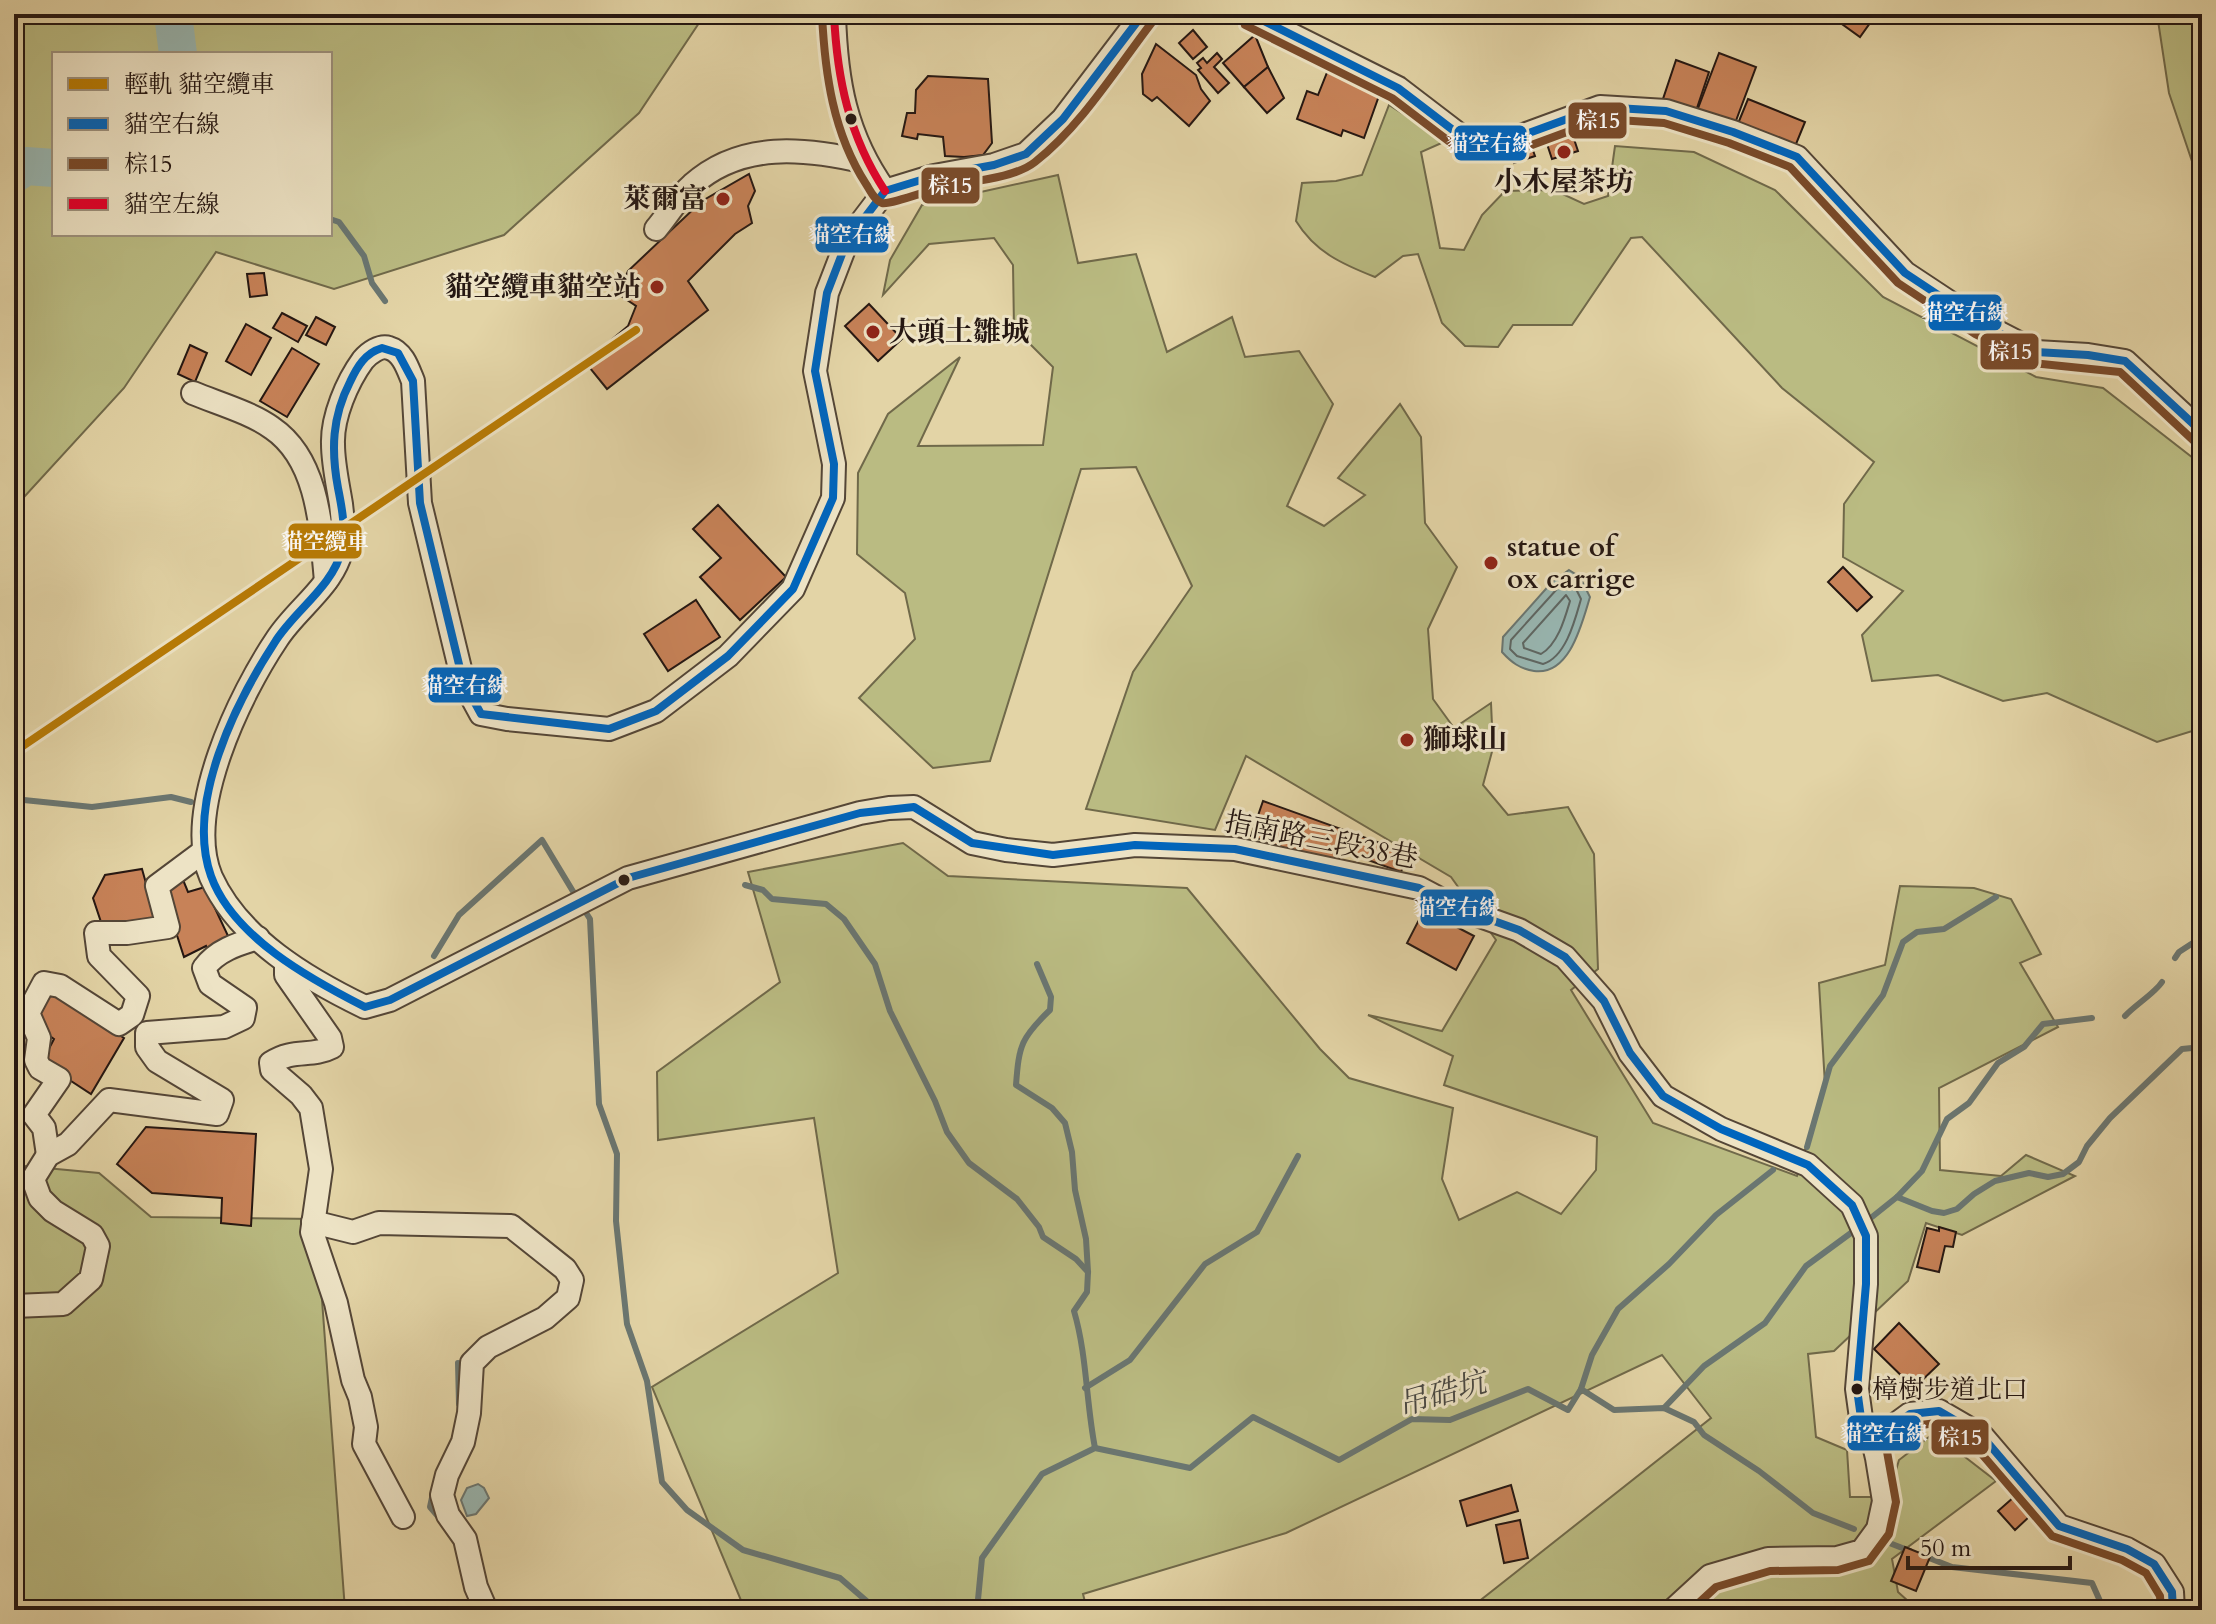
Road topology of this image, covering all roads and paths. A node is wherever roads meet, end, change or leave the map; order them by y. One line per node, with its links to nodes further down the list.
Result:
1 (834, 14): 4 (street)
2 (1143, 14): 5 (street)
3 (1250, 14): 8 (street)
4 (865, 162): 5 (street); 6 (street)
5 (885, 191): 9 (street)
6 (656, 229)
7 (193, 393): 9 (street)
8 (2202, 432)
9 (326, 581): 10 (street)
10 (204, 851): 11 (street); 13 (street)
11 (258, 938): 12 (street); 13 (street)
12 (286, 962): 14 (street); 16 (street, 指南路三段38巷)
13 (48, 1155): 15 (street)
14 (313, 1222): 17 (street); 18 (street)
15 (14, 1306)
16 (1873, 1441): 19 (street, 指南路三段38巷); 20 (street)
17 (403, 1517)
18 (486, 1610)
19 (1673, 1610)
20 (2173, 1610)

